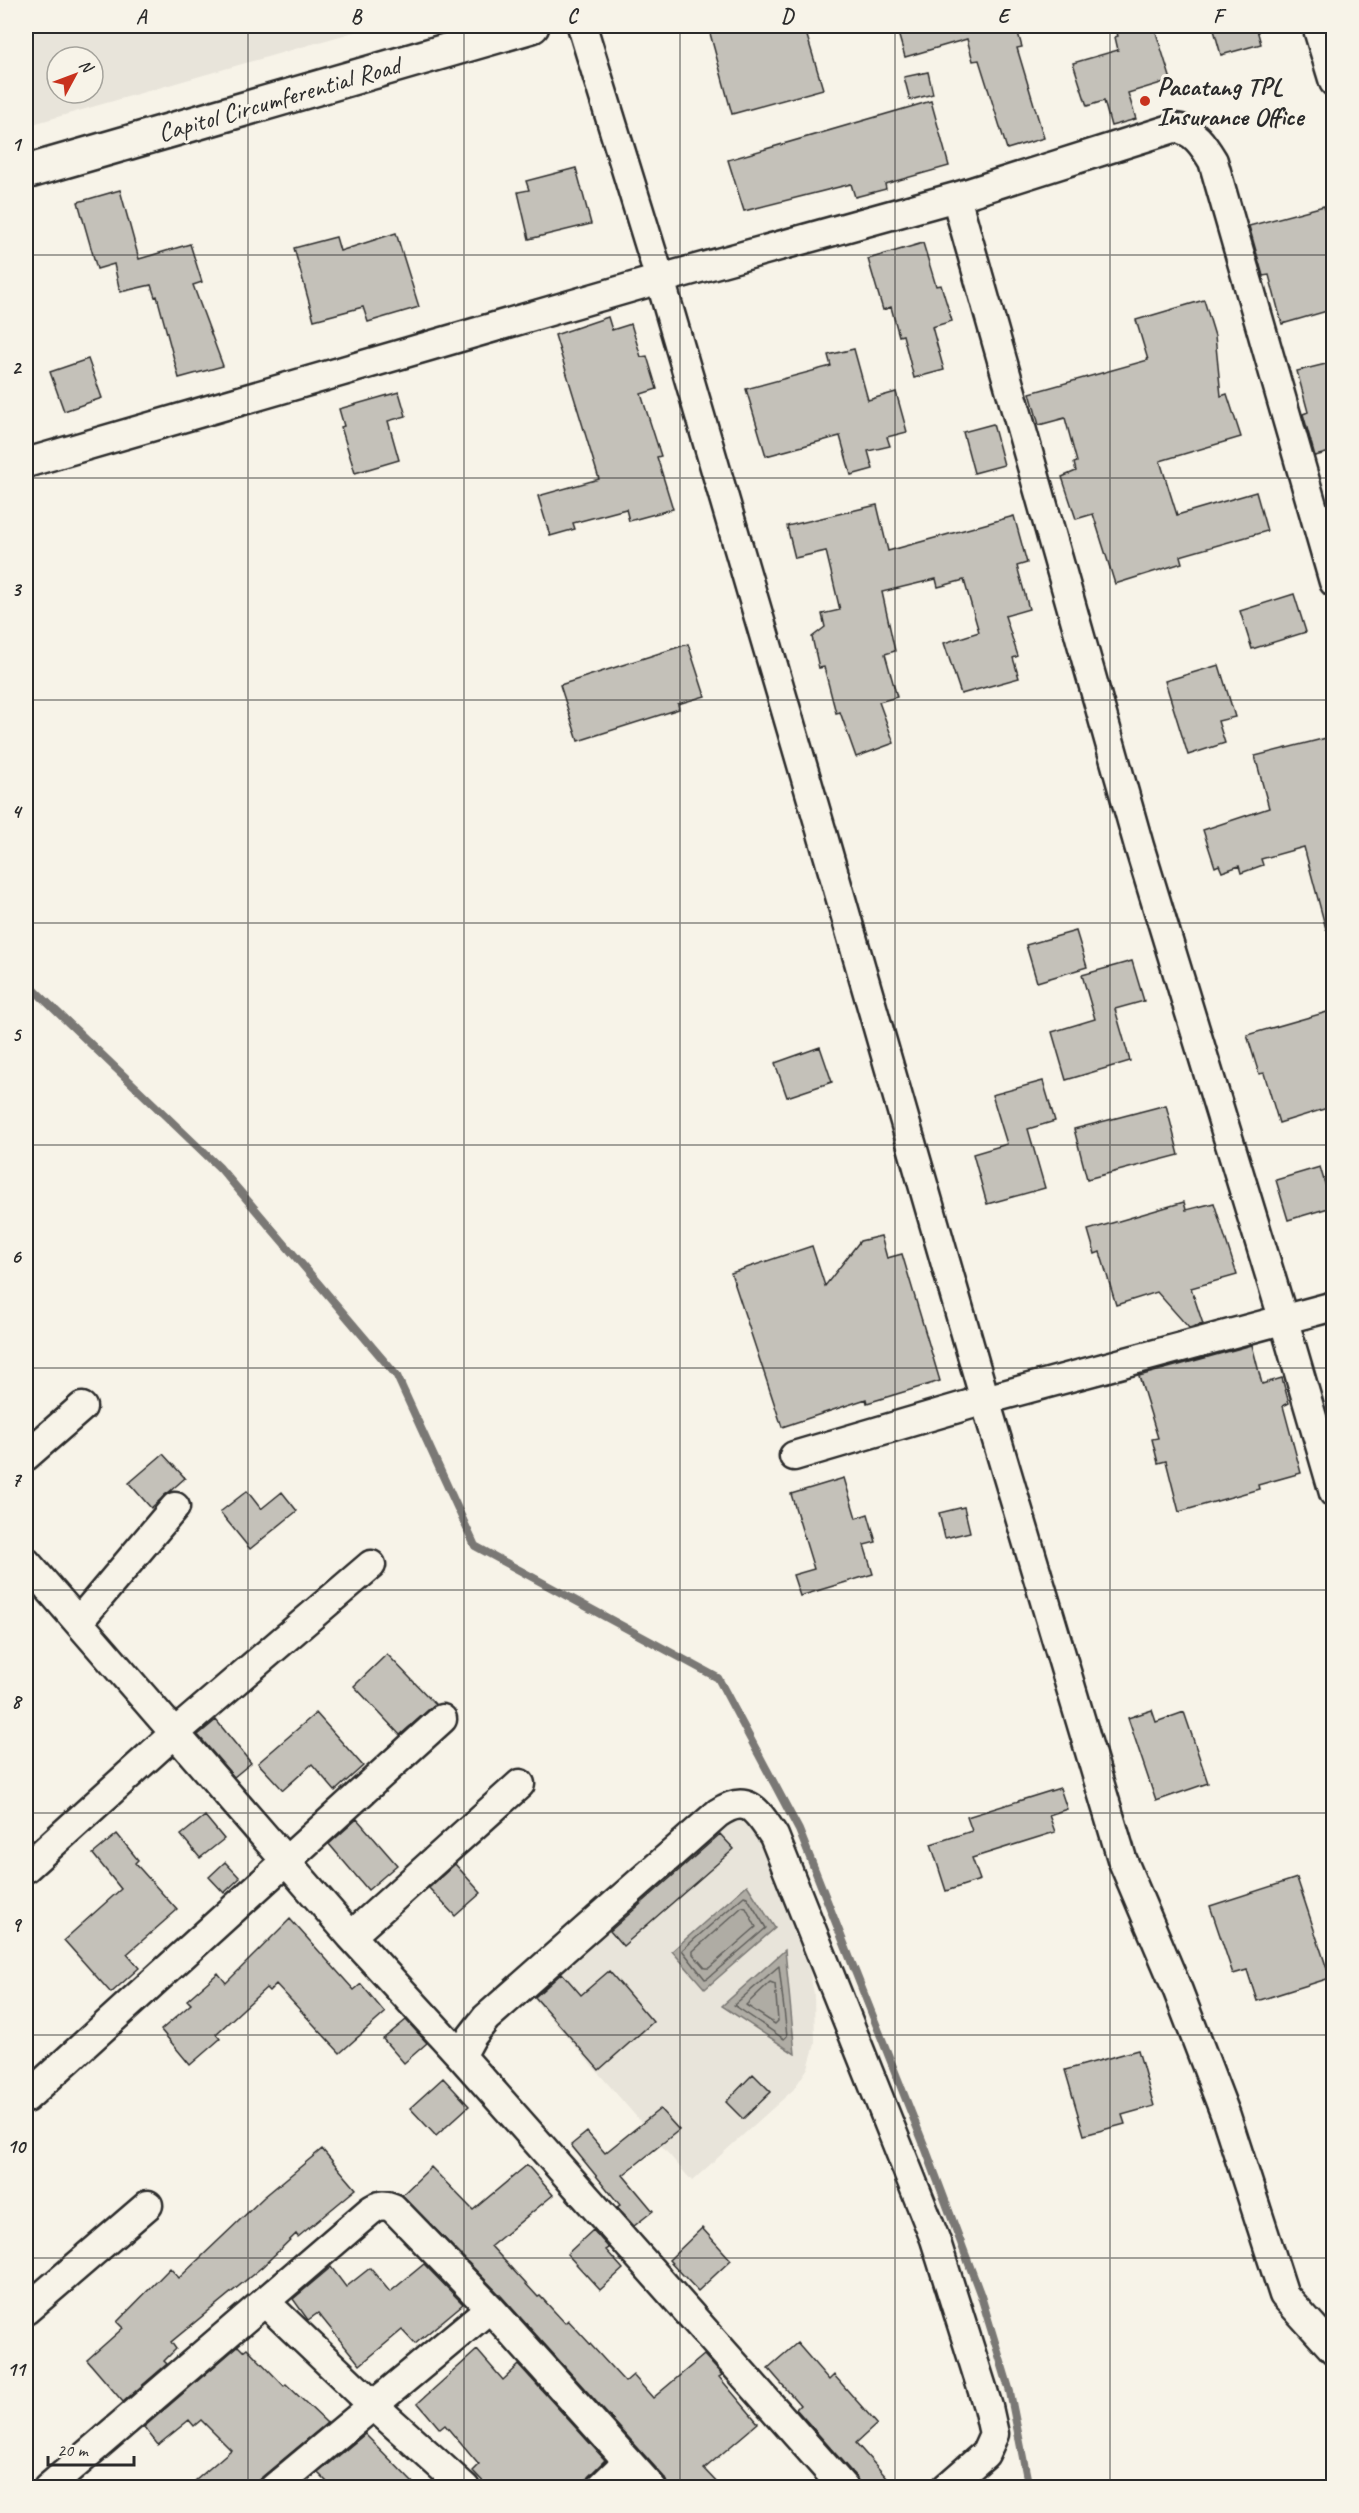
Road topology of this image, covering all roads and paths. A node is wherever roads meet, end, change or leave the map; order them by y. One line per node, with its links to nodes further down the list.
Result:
1 (532, 26): 5 (main road, Capitol Circumferential Road)
2 (582, 26): 7 (street)
3 (1317, 26): 4 (street)
4 (1334, 82)
5 (26, 172)
6 (956, 197): 7 (street); 9 (street); 11 (street)
7 (660, 279): 8 (street); 12 (street)
8 (26, 463)
9 (1334, 582)
10 (1334, 1306): 11 (street)
11 (1284, 1321): 12 (street); 16 (street)
12 (985, 1400): 14 (street); 33 (street)
13 (82, 1407): 15 (street)
14 (794, 1455)
15 (26, 1456)
16 (1334, 1493)
17 (174, 1507): 20 (street)
18 (26, 1562): 20 (street)
19 (371, 1565): 22 (street)
20 (79, 1621): 22 (street)
21 (442, 1719): 24 (street)
22 (176, 1732): 24 (street); 25 (street)
23 (520, 1784): 26 (street)
24 (288, 1861): 26 (street); 28 (street)
25 (26, 1868)
26 (351, 1935): 27 (street)
27 (461, 2056): 41 (street); 42 (street)
28 (26, 2098)
29 (148, 2205): 32 (street)
30 (265, 2302): 31 (street); 34 (street); 36 (street)
31 (490, 2308): 34 (street); 35 (street)
32 (26, 2310)
33 (1334, 2350)
34 (372, 2404): 37 (street); 38 (street)
35 (627, 2462): 39 (street); 40 (street)
36 (48, 2487)
37 (274, 2487)
38 (465, 2487)
39 (600, 2487)
40 (652, 2487)
41 (844, 2487)
42 (946, 2487)

